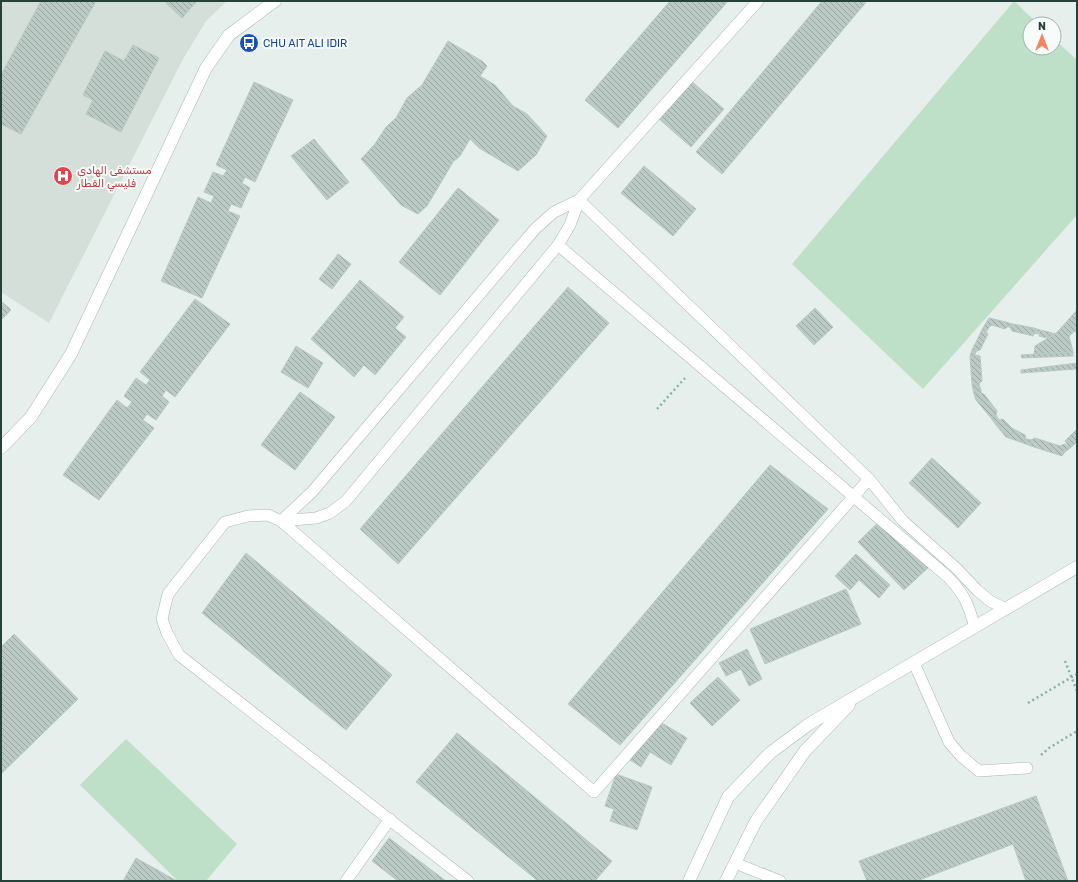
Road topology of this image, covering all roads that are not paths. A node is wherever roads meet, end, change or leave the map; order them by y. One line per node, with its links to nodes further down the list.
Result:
1 (275, 1): 5 (main road)
2 (758, 1): 3 (lane)
3 (579, 200): 4 (lane); 6 (lane); 8 (lane)
4 (558, 245): 7 (lane); 8 (lane)
5 (1, 448)
6 (869, 479): 7 (lane); 10 (lane)
7 (853, 497): 8 (lane); 11 (lane)
8 (281, 521): 15 (lane)
9 (1077, 567): 10 (main road)
10 (1006, 609): 11 (main road)
11 (975, 628): 12 (main road)
12 (914, 663): 13 (main road); 14 (lane)
13 (859, 694): 16 (main road); 19 (main road)
14 (1027, 768)
15 (390, 819): 17 (lane); 18 (lane)
16 (735, 863): 20 (main road); 21 (lane)
17 (346, 881)
18 (468, 881)
19 (689, 881)
20 (726, 881)
21 (780, 881)

